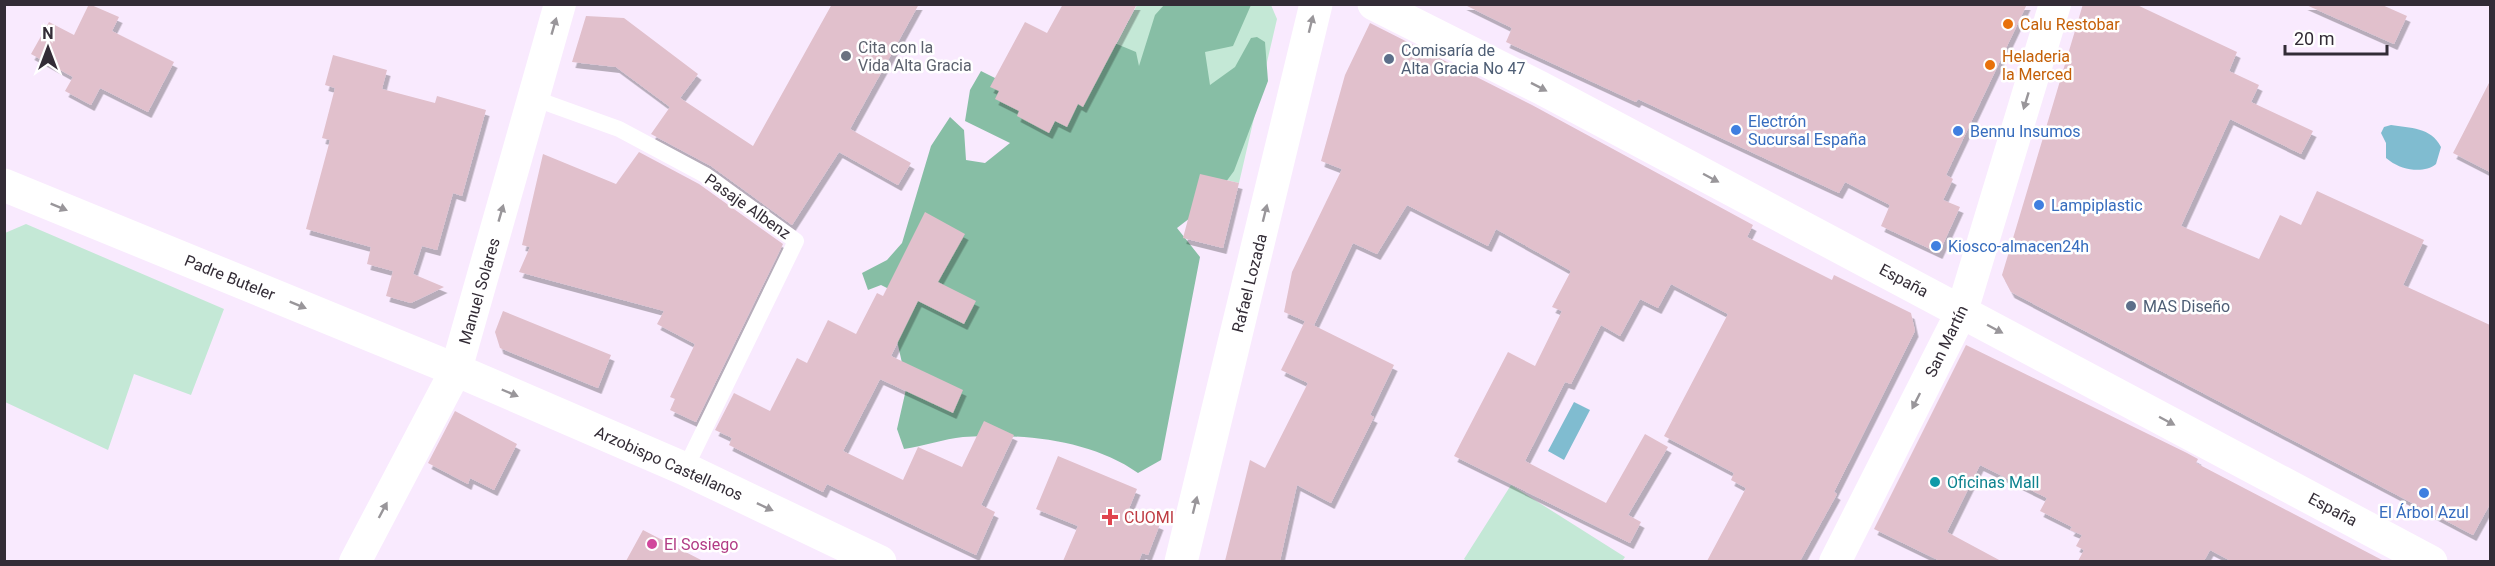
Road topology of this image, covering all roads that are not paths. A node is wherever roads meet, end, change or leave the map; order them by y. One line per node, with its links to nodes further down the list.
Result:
1 (560, 4): 5 (street, Manuel Solares, one-way to 1)
2 (1316, 4): 12 (street, Rafael Lozada, one-way to 2)
3 (1374, 4): 7 (street, España, one-way to 7)
4 (2055, 4): 7 (street, San Martín, one-way to 7)
5 (533, 98): 8 (street, Manuel Solares, one-way to 5); 9 (lane, Pasaje Albenz)
6 (4, 185): 8 (street, Padre Buteler, one-way to 8)
7 (1962, 311): 13 (street, San Martín, one-way to 13); 14 (street, España, one-way to 14)
8 (456, 370): 9 (street, Arzobispo Castellanos, one-way to 9); 10 (street, Manuel Solares, one-way to 8)
9 (685, 469): 11 (street, Arzobispo Castellanos, one-way to 11)
10 (355, 561)
11 (880, 561)
12 (1181, 561)
13 (1835, 561)
14 (2431, 561)

